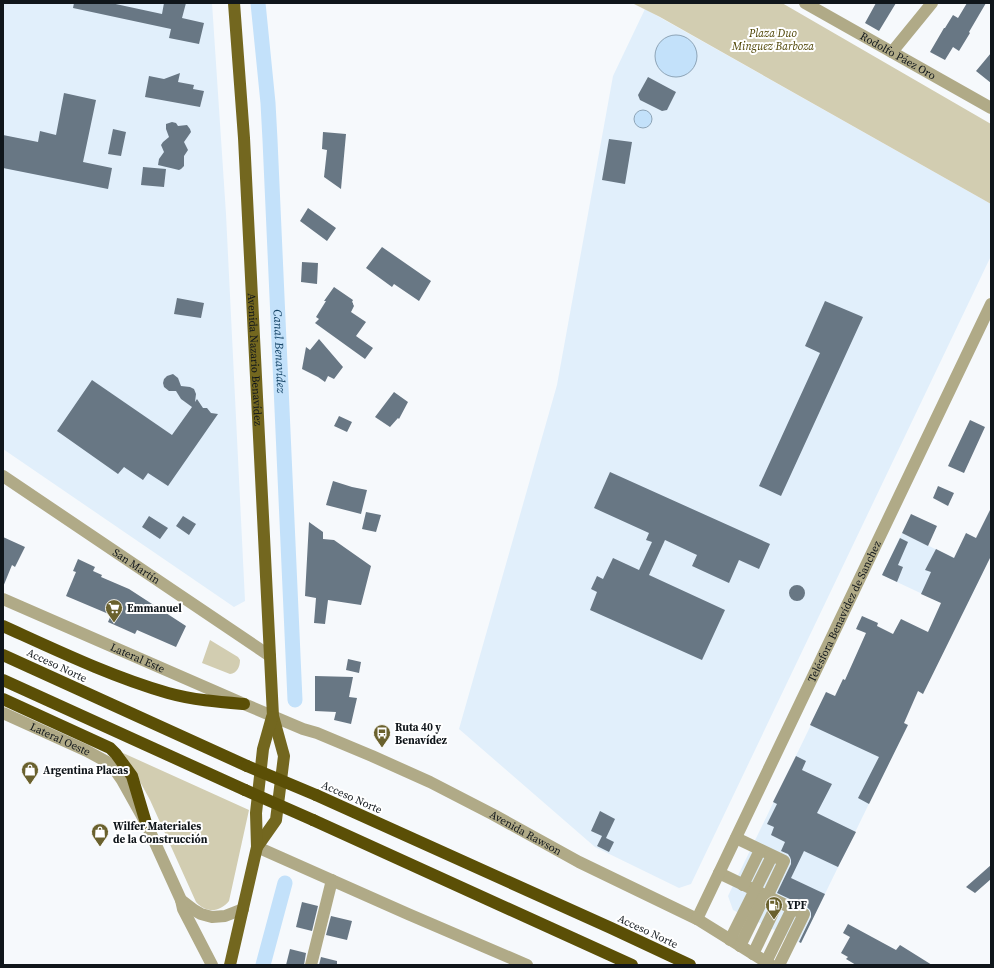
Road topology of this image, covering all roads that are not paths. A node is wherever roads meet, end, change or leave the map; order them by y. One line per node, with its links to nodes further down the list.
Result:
1 (234, 3): 11 (main road, Avenida Nazario Benavídez)
2 (805, 3): 4 (street, Rodolfo Páez Oro)
3 (932, 3): 4 (street)
4 (892, 52): 5 (street, Rodolfo Páez Oro)
5 (991, 108)
6 (991, 304): 18 (street, Telésfora Benavídez de Sanchez)
7 (3, 476): 11 (street, San Martín)
8 (3, 599): 14 (street, Lateral Este)
9 (3, 626): 14 (highway)
10 (3, 655): 38 (highway, Acceso Norte, bridge)
11 (270, 656): 16 (main road, Avenida Nazario Benavídez)
12 (3, 680): 37 (highway, bridge)
13 (3, 699): 17 (highway)
14 (244, 704): 16 (street, Lateral Este)
15 (3, 713): 17 (street, Lateral Oeste)
16 (273, 716): 19 (main road, Avenida Nazario Benavídez); 19 (main road, Avenida Nazario Benavídez); 29 (street, Avenida Rawson)
17 (146, 823): 25 (street, Lateral Oeste)
18 (736, 838): 20 (street); 21 (street, Telésfora Benavídez de Sanchez)
19 (257, 847): 22 (street); 27 (main road, Avenida Nazario Benavídez)
20 (760, 850): 23 (street); 24 (street)
21 (719, 873): 23 (street); 29 (street, Telésfora Benavídez de Sanchez)
22 (332, 880): 35 (street); 36 (street)
23 (743, 885): 24 (street)
24 (762, 894): 26 (street); 30 (street)
25 (181, 900): 27 (street, Lateral Oeste); 33 (street)
26 (778, 902): 28 (street); 31 (street)
27 (243, 909): 34 (main road, Avenida Nazario Benavídez)
28 (792, 909): 32 (street); 39 (street)
29 (697, 919): 30 (street, Avenida Rawson)
30 (735, 943): 31 (street, Avenida Rawson)
31 (753, 954): 32 (street, Avenida Rawson)
32 (769, 964)
33 (212, 965)
34 (230, 965)
35 (311, 965)
36 (527, 965)
37 (632, 965)
38 (690, 965)
39 (779, 965)

